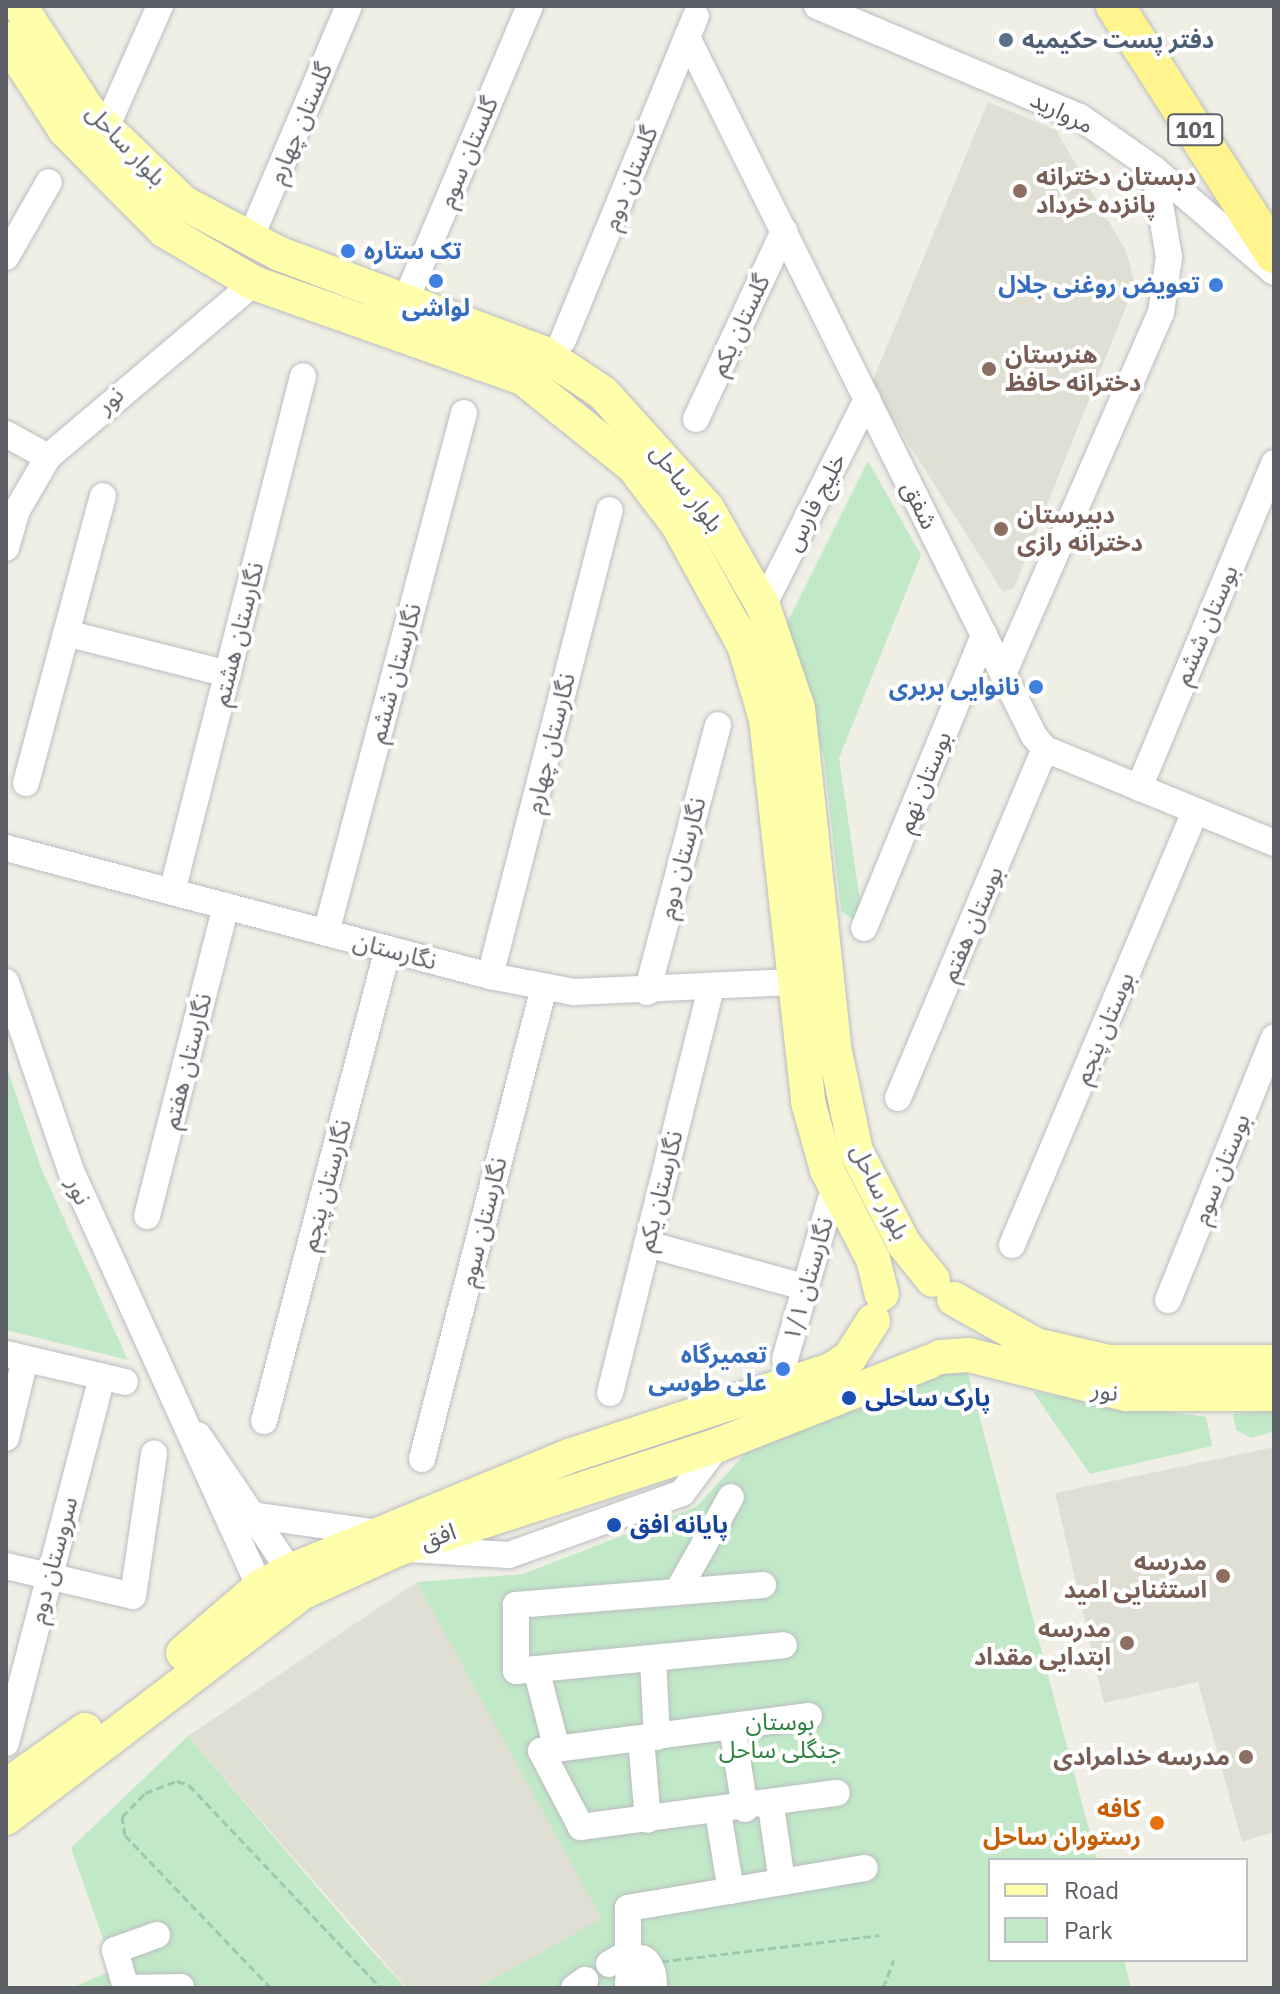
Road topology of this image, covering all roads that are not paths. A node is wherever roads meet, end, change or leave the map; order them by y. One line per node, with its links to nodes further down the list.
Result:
1 (20, 6): 10 (main road, بلوار ساحل)
2 (160, 6): 10 (street)
3 (349, 6): 15 (street, گلستان چهارم)
4 (530, 6): 20 (street, گلستان سوم)
5 (817, 6): 11 (street, مروارید)
6 (1115, 6): 16 (highway, 101)
7 (1143, 6): 13 (highway, 101)
8 (692, 26): 14 (street, شفق); 21 (street, گلستان دوم)
9 (6, 39): 19 (main road, بلوار ساحل)
10 (105, 130): 15 (main road, بلوار ساحل)
11 (1154, 169): 18 (street, مروارید); 37 (street)
12 (49, 182): 17 (street)
13 (1274, 212)
14 (784, 231): 23 (street, شفق); 25 (street, گلستان یکم)
15 (265, 247): 19 (main road); 20 (main road, بلوار ساحل)
16 (1274, 254)
17 (6, 257)
18 (1274, 272)
19 (254, 283): 27 (street, نور); 35 (main road, بلوار ساحل)
20 (407, 297): 32 (main road, بلوار ساحل)
21 (563, 340)
22 (303, 376): 36 (street, نگارستان هشتم)
23 (867, 399): 32 (street, خلیج فارس); 34 (street, شفق)
24 (464, 413): 48 (street, نگارستان ششم)
25 (696, 419)
26 (6, 434): 27 (street)
27 (48, 457): 31 (street, نور)
28 (1274, 463): 41 (street, بوستان ششم)
29 (103, 496): 33 (street)
30 (610, 510): 50 (street, نگارستان چهارم)
31 (6, 548)
32 (763, 606): 35 (main road); 63 (main road, بلوار ساحل)
33 (66, 633): 36 (street); 40 (street)
34 (984, 635): 37 (street, شفق); 47 (street, بوستان نهم)
35 (744, 645): 52 (main road, بلوار ساحل)
36 (228, 674): 45 (street, نگارستان هشتم)
37 (1003, 674): 39 (street, شفق)
38 (718, 725): 55 (street, نگارستان دوم)
39 (1045, 749): 41 (street); 57 (street, بوستان هفتم)
40 (26, 783)
41 (1139, 788): 42 (street)
42 (1195, 811): 43 (street); 61 (street, بوستان پنجم)
43 (1274, 843)
44 (6, 848): 45 (street, نگارستان)
45 (172, 892): 46 (street, نگارستان)
46 (226, 906): 48 (street, نگارستان); 59 (street, نگارستان هفتم)
47 (864, 928)
48 (326, 933): 49 (street, نگارستان)
49 (388, 949): 50 (street, نگارستان); 73 (street, نگارستان پنجم)
50 (490, 976): 53 (street, نگارستان)
51 (6, 982): 71 (street, نور)
52 (792, 982): 54 (street, نگارستان); 65 (main road, بلوار ساحل)
53 (544, 986): 55 (street, نگارستان); 76 (street, نگارستان سوم)
54 (711, 988): 55 (street, نگارستان); 60 (street, نگارستان یکم)
55 (647, 992)
56 (1274, 1038): 64 (street, بوستان سوم)
57 (898, 1098)
58 (831, 1199): 62 (street, نگارستان ۱/۱)
59 (147, 1216)
60 (647, 1244): 62 (street); 70 (street, نگارستان یکم)
61 (1012, 1245)
62 (804, 1287): 66 (street, نگارستان ۱/۱)
63 (944, 1290): 65 (main road); 67 (main road); 68 (main road, نور)
64 (1168, 1300)
65 (878, 1308): 67 (main road); 79 (main road, افق)
66 (785, 1359)
67 (934, 1360): 72 (main road, نور); 79 (main road, افق)
68 (1274, 1362)
69 (14, 1363): 74 (street); 81 (street, سروستان دوم)
70 (610, 1393)
71 (166, 1394): 78 (street); 85 (street)
72 (1274, 1394)
73 (264, 1421)
74 (6, 1438)
75 (154, 1454): 81 (street)
76 (422, 1459)
77 (731, 1497): 84 (street)
78 (257, 1516): 79 (street); 82 (street)
79 (386, 1540): 82 (main road, افق)
80 (6, 1566): 81 (street)
81 (48, 1577): 92 (street, سروستان دوم)
82 (296, 1582): 85 (main road, افق)
83 (763, 1585): 84 (street)
84 (677, 1592): 88 (street)
85 (266, 1598): 94 (main road, افق); 99 (main road, افق)
86 (784, 1645): 87 (street)
87 (653, 1659): 88 (street); 91 (street)
88 (536, 1669): 93 (street)
89 (809, 1716): 90 (street)
90 (732, 1726): 91 (street); 97 (street)
91 (649, 1738): 93 (street); 100 (street)
92 (6, 1743)
93 (557, 1749): 100 (street)
94 (6, 1786)
95 (837, 1793): 96 (street)
96 (771, 1806): 97 (street); 102 (street)
97 (745, 1809): 98 (street)
98 (718, 1812): 100 (street); 103 (street)
99 (6, 1818)
100 (648, 1820)
101 (865, 1868): 102 (street)
102 (782, 1882): 103 (street)
103 (731, 1891): 105 (street)
104 (157, 1935): 106 (street)
105 (634, 1973): 107 (street)
106 (182, 1983)
107 (579, 1984)

